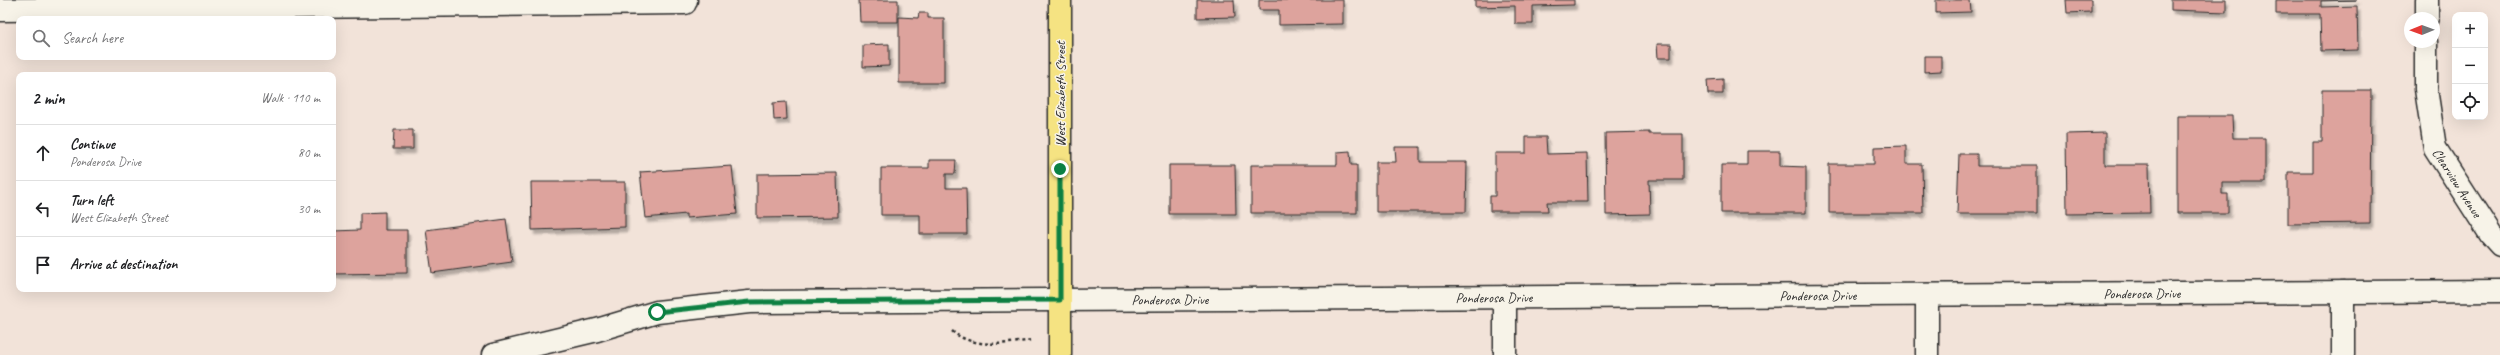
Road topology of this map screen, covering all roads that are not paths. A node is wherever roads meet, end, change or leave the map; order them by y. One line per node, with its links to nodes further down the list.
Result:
1 (686, 0): 4 (street)
2 (1060, 0): 13 (main road, West Elizabeth Street)
3 (2427, 0): 6 (street)
4 (397, 3): 5 (street)
5 (0, 10)
6 (2427, 12)
7 (2426, 48): 8 (street, Clearview Avenue)
8 (2500, 245)
9 (2500, 291): 10 (street, Ponderosa Drive)
10 (2343, 292): 11 (street, Ponderosa Drive); 18 (street)
11 (1927, 294): 12 (street, Ponderosa Drive); 17 (street)
12 (1505, 297): 13 (street, Ponderosa Drive); 16 (street)
13 (1060, 300): 14 (street, Ponderosa Drive); 15 (main road, West Elizabeth Street)
14 (493, 355)
15 (1060, 355)
16 (1505, 355)
17 (1927, 355)
18 (2343, 355)

